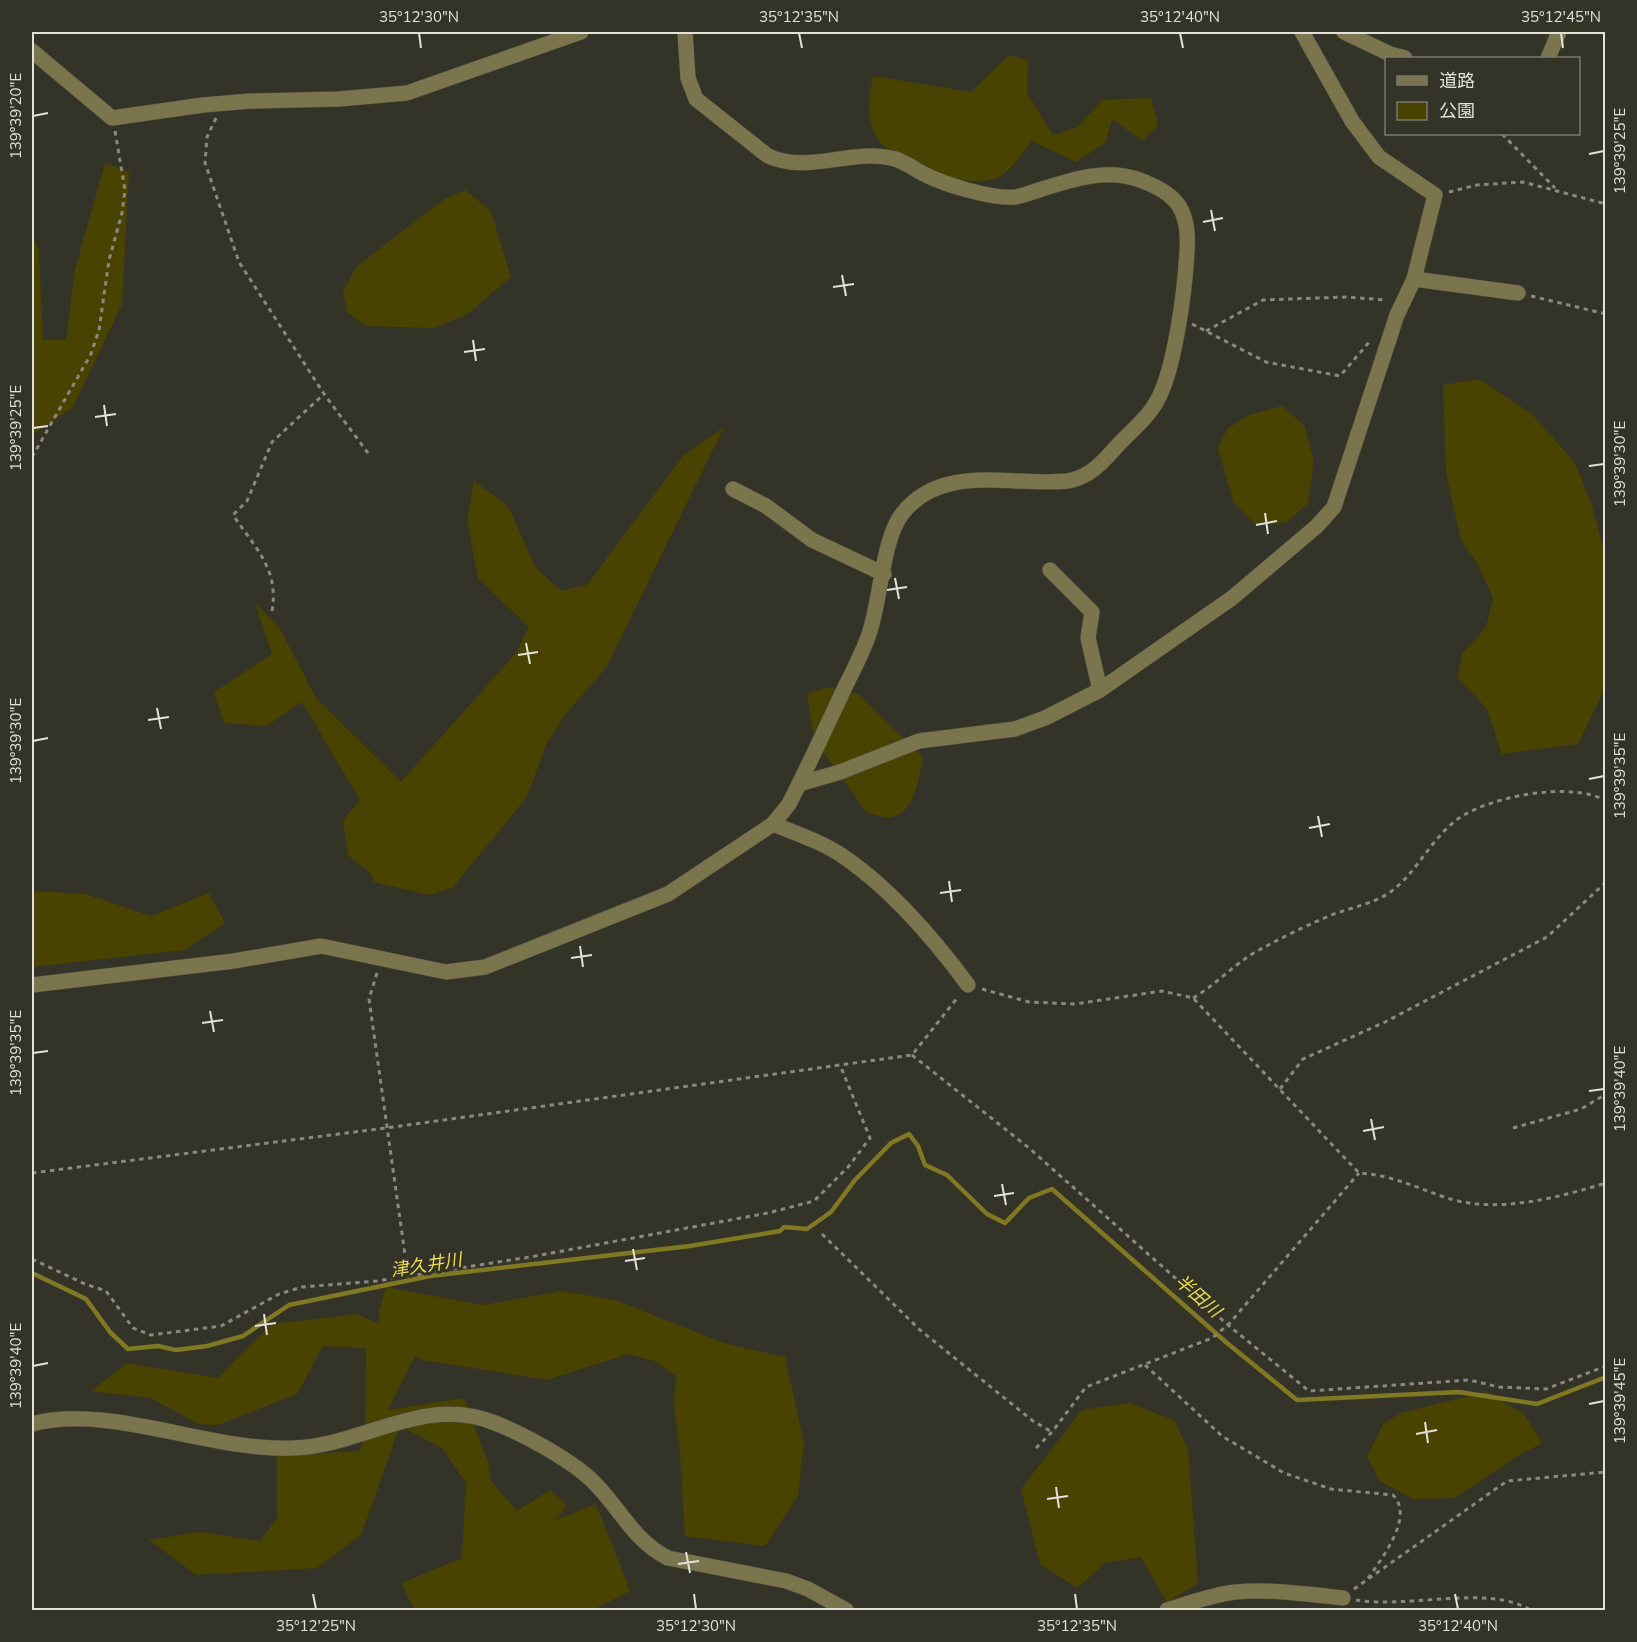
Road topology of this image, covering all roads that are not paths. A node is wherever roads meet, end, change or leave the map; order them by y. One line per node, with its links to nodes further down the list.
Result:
1 (581, 32): 6 (street)
2 (685, 32): 13 (street)
3 (1302, 32): 9 (street)
4 (1344, 32): 7 (street)
5 (1559, 32): 8 (street)
6 (32, 51)
7 (1401, 57)
8 (1548, 57)
9 (1414, 279): 10 (street); 14 (street)
10 (1518, 293)
11 (734, 489): 13 (street)
12 (1050, 570): 14 (street)
13 (884, 574): 15 (street)
14 (1100, 690): 15 (street)
15 (799, 784): 16 (street)
16 (772, 824): 17 (street); 18 (street)
17 (32, 985)
18 (968, 985)
19 (32, 1424): 21 (street)
20 (1342, 1598): 22 (street)
21 (846, 1611)
22 (1167, 1611)

